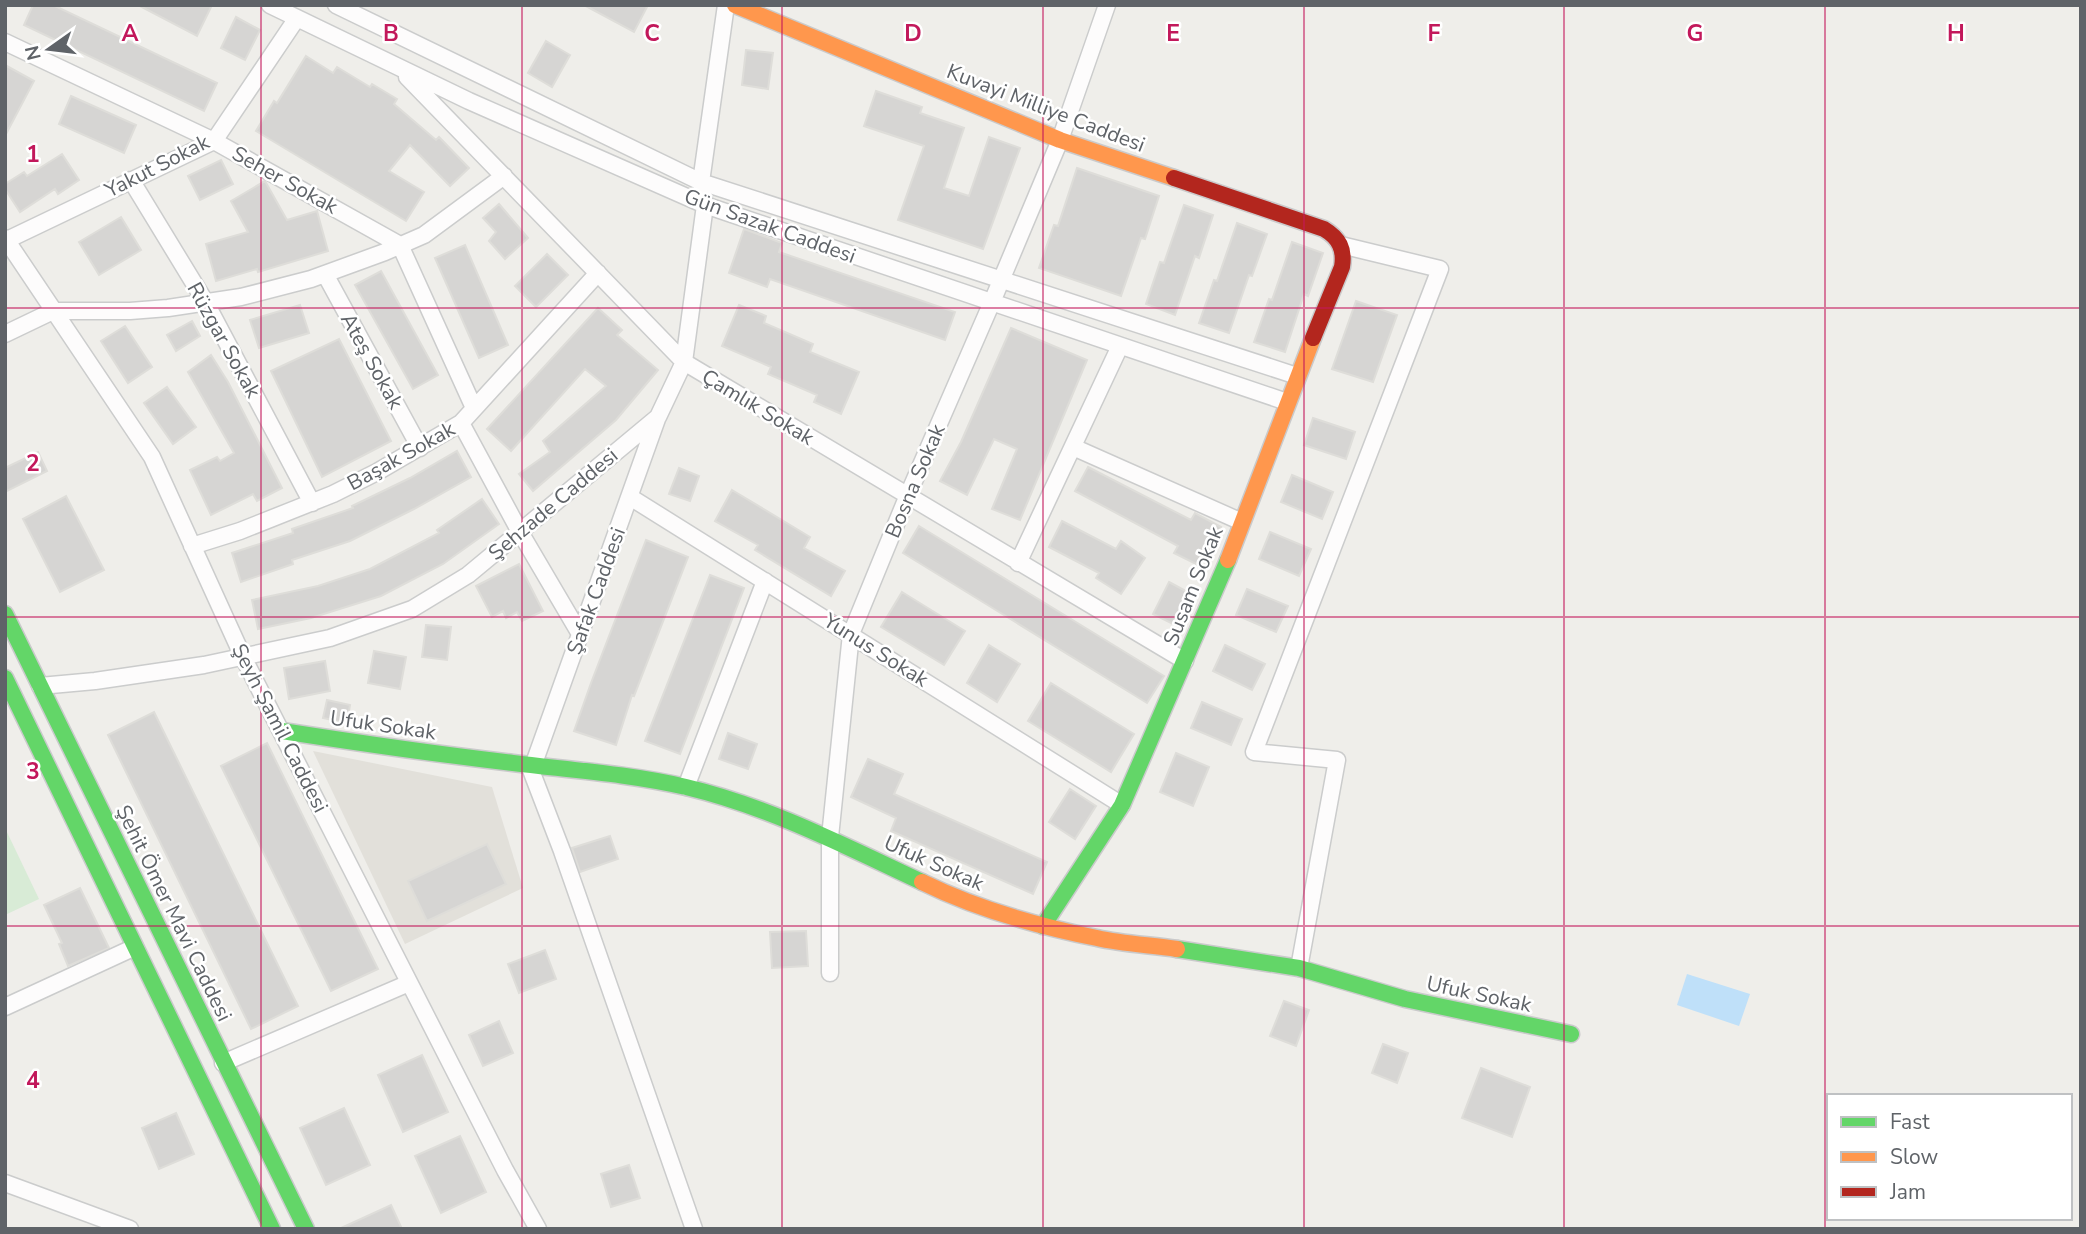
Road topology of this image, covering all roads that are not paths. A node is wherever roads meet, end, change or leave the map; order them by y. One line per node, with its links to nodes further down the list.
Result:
1 (270, 5): 7 (street, Gün Sazak Caddesi)
2 (336, 5): 6 (street, Gün Sazak Caddesi)
3 (726, 5): 14 (street, Şehzade Caddesi)
4 (736, 5): 10 (street, Kuvayi Milliye Caddesi)
5 (1107, 5): 10 (street, Bosna Sokak)
6 (355, 9): 14 (street, Gün Sazak Caddesi)
7 (297, 18): 9 (street, Gün Sazak Caddesi); 11 (street, Yakut Sokak)
8 (5, 42): 11 (street, Seher Sokak)
9 (399, 68): 12 (street, Çamlık Sokak); 15 (street, Gün Sazak Caddesi)
10 (1060, 140): 18 (street, Kuvayi Milliye Caddesi); 21 (street, Bosna Sokak)
11 (214, 141): 13 (street, Yakut Sokak); 17 (street, Seher Sokak)
12 (504, 176): 17 (street); 19 (street, Çamlık Sokak)
13 (131, 180): 16 (street, Yakut Sokak); 23 (street, Rüzgar Sokak)
14 (701, 182): 15 (street, Şehzade Caddesi); 21 (street, Gün Sazak Caddesi)
15 (705, 205): 22 (street, Gün Sazak Caddesi); 27 (street, Şehzade Caddesi)
16 (6, 239): 24 (street, Şeyh Şamil Caddesi)
17 (400, 245): 20 (street); 30 (street)
18 (1341, 245): 28 (street, Susam Sokak); 57 (street)
19 (598, 273): 27 (street, Çamlık Sokak); 30 (street, Başak Sokak)
20 (325, 275): 23 (street); 34 (street, Ateş Sokak)
21 (1001, 279): 22 (street, Bosna Sokak); 28 (street, Gün Sazak Caddesi)
22 (992, 302): 26 (street, Gün Sazak Caddesi); 35 (street, Bosna Sokak)
23 (206, 303): 24 (street); 37 (street, Rüzgar Sokak)
24 (53, 311): 25 (street); 40 (street, Şeyh Şamil Caddesi)
25 (5, 334)
26 (1121, 346): 29 (street, Gün Sazak Caddesi); 33 (street)
27 (684, 362): 31 (street, Şehzade Caddesi); 35 (street, Çamlık Sokak)
28 (1297, 376): 29 (street, Susam Sokak)
29 (1287, 402): 38 (street, Susam Sokak)
30 (474, 408): 32 (street, Başak Sokak)
31 (658, 416): 36 (street, Şafak Caddesi); 39 (street, Şehzade Caddesi)
32 (461, 423): 34 (street, Başak Sokak); 39 (street)
33 (1073, 447): 38 (street); 41 (street)
34 (420, 448): 37 (street, Başak Sokak)
35 (908, 495): 41 (street, Çamlık Sokak); 45 (street, Bosna Sokak)
36 (630, 496): 42 (street, Yunus Sokak); 44 (street, Şafak Caddesi)
37 (312, 503): 40 (street, Başak Sokak)
38 (1242, 523): 47 (street, Susam Sokak)
39 (520, 532): 44 (street); 46 (street, Şehzade Caddesi)
40 (192, 547): 46 (street, Şeyh Şamil Caddesi)
41 (1018, 564): 47 (street, Çamlık Sokak)
42 (765, 581): 45 (street, Yunus Sokak); 52 (street)
43 (5, 614): 49 (street, Şehit Ömer Mavi Caddesi)
44 (580, 634): 51 (street, Şafak Caddesi)
45 (851, 634): 53 (street, Yunus Sokak); 54 (street, Bosna Sokak)
46 (243, 657): 49 (street, Şehzade Caddesi); 50 (street, Şeyh Şamil Caddesi)
47 (1185, 661): 53 (street, Susam Sokak)
48 (5, 678): 56 (street)
49 (40, 685): 62 (street, Şehit Ömer Mavi Caddesi)
50 (282, 731): 51 (street, Ufuk Sokak); 59 (street, Şeyh Şamil Caddesi)
51 (531, 765): 52 (street, Ufuk Sokak); 68 (street)
52 (686, 787): 54 (street, Ufuk Sokak)
53 (1122, 805): 55 (street, Susam Sokak)
54 (830, 837): 55 (street, Ufuk Sokak); 58 (street, Bosna Sokak)
55 (1043, 926): 57 (street, Ufuk Sokak)
56 (135, 947): 60 (street); 65 (street)
57 (1299, 968): 61 (street, Ufuk Sokak)
58 (830, 973)
59 (409, 984): 62 (street); 67 (street, Şeyh Şamil Caddesi)
60 (5, 1007)
61 (1571, 1034)
62 (223, 1063): 66 (street, Şehit Ömer Mavi Caddesi)
63 (5, 1183): 64 (street)
64 (130, 1229)
65 (272, 1229)
66 (306, 1229)
67 (538, 1229)
68 (694, 1229)

